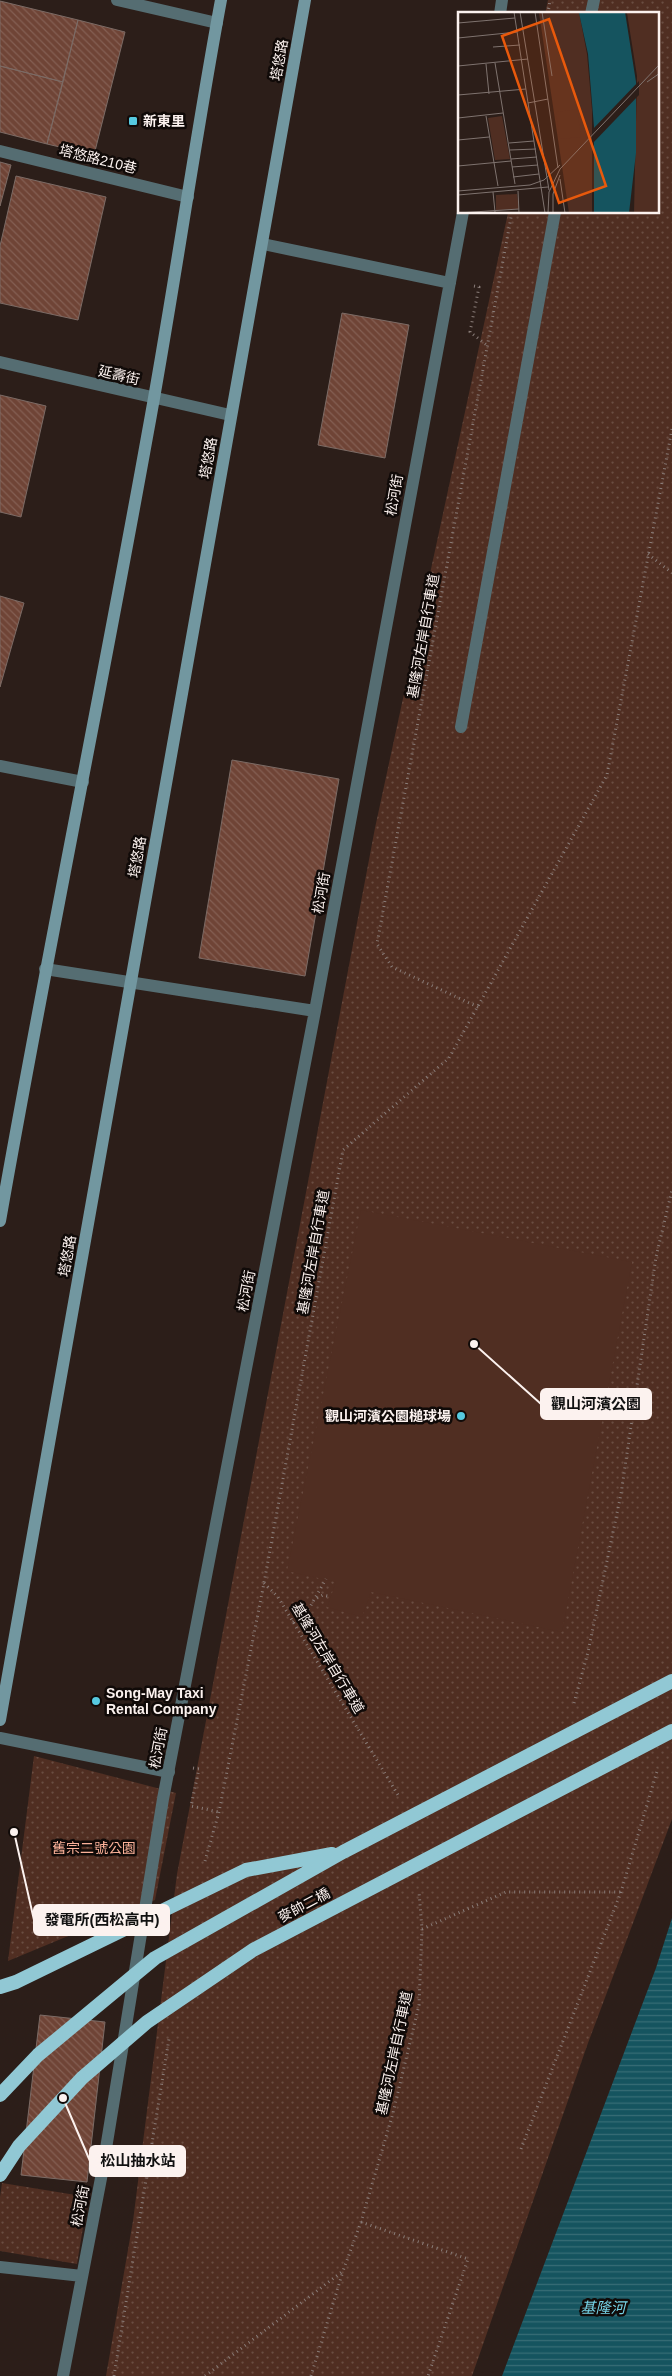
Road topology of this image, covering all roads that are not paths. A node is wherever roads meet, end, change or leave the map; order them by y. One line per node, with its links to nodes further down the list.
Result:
1 (117, 0): 4 (street)
2 (221, 0): 4 (main road)
3 (305, 0): 9 (main road, 塔悠路)
4 (217, 22): 6 (main road)
5 (0, 151): 6 (street, 塔悠路210巷)
6 (188, 197): 12 (main road)
7 (463, 214): 10 (street, 松河街)
8 (555, 214): 14 (street)
9 (263, 244): 10 (street); 13 (main road, 塔悠路)
10 (450, 283): 19 (street, 松河街)
11 (0, 362): 12 (street, 延壽街)
12 (154, 398): 13 (street, 延壽街); 16 (main road)
13 (230, 415): 18 (main road, 塔悠路)
14 (461, 727)
15 (0, 766): 16 (street)
16 (82, 782): 17 (main road)
17 (45, 969): 18 (street); 20 (main road)
18 (130, 983): 19 (street); 22 (main road, 塔悠路)
19 (315, 1012): 25 (street, 松河街)
20 (0, 1221)
21 (672, 1681): 26 (highway, 麥帥二橋, bridge)
22 (0, 1720)
23 (672, 1731): 29 (highway, 麥帥二橋, bridge)
24 (0, 1738): 25 (street)
25 (169, 1772): 31 (street, 松河街)
26 (343, 1852): 27 (highway, bridge); 28 (highway, 麥帥二橋, bridge)
27 (0, 1987)
28 (0, 2095)
29 (0, 2175)
30 (0, 2267): 31 (street)
31 (82, 2276): 32 (street, 松河街)
32 (63, 2376)

